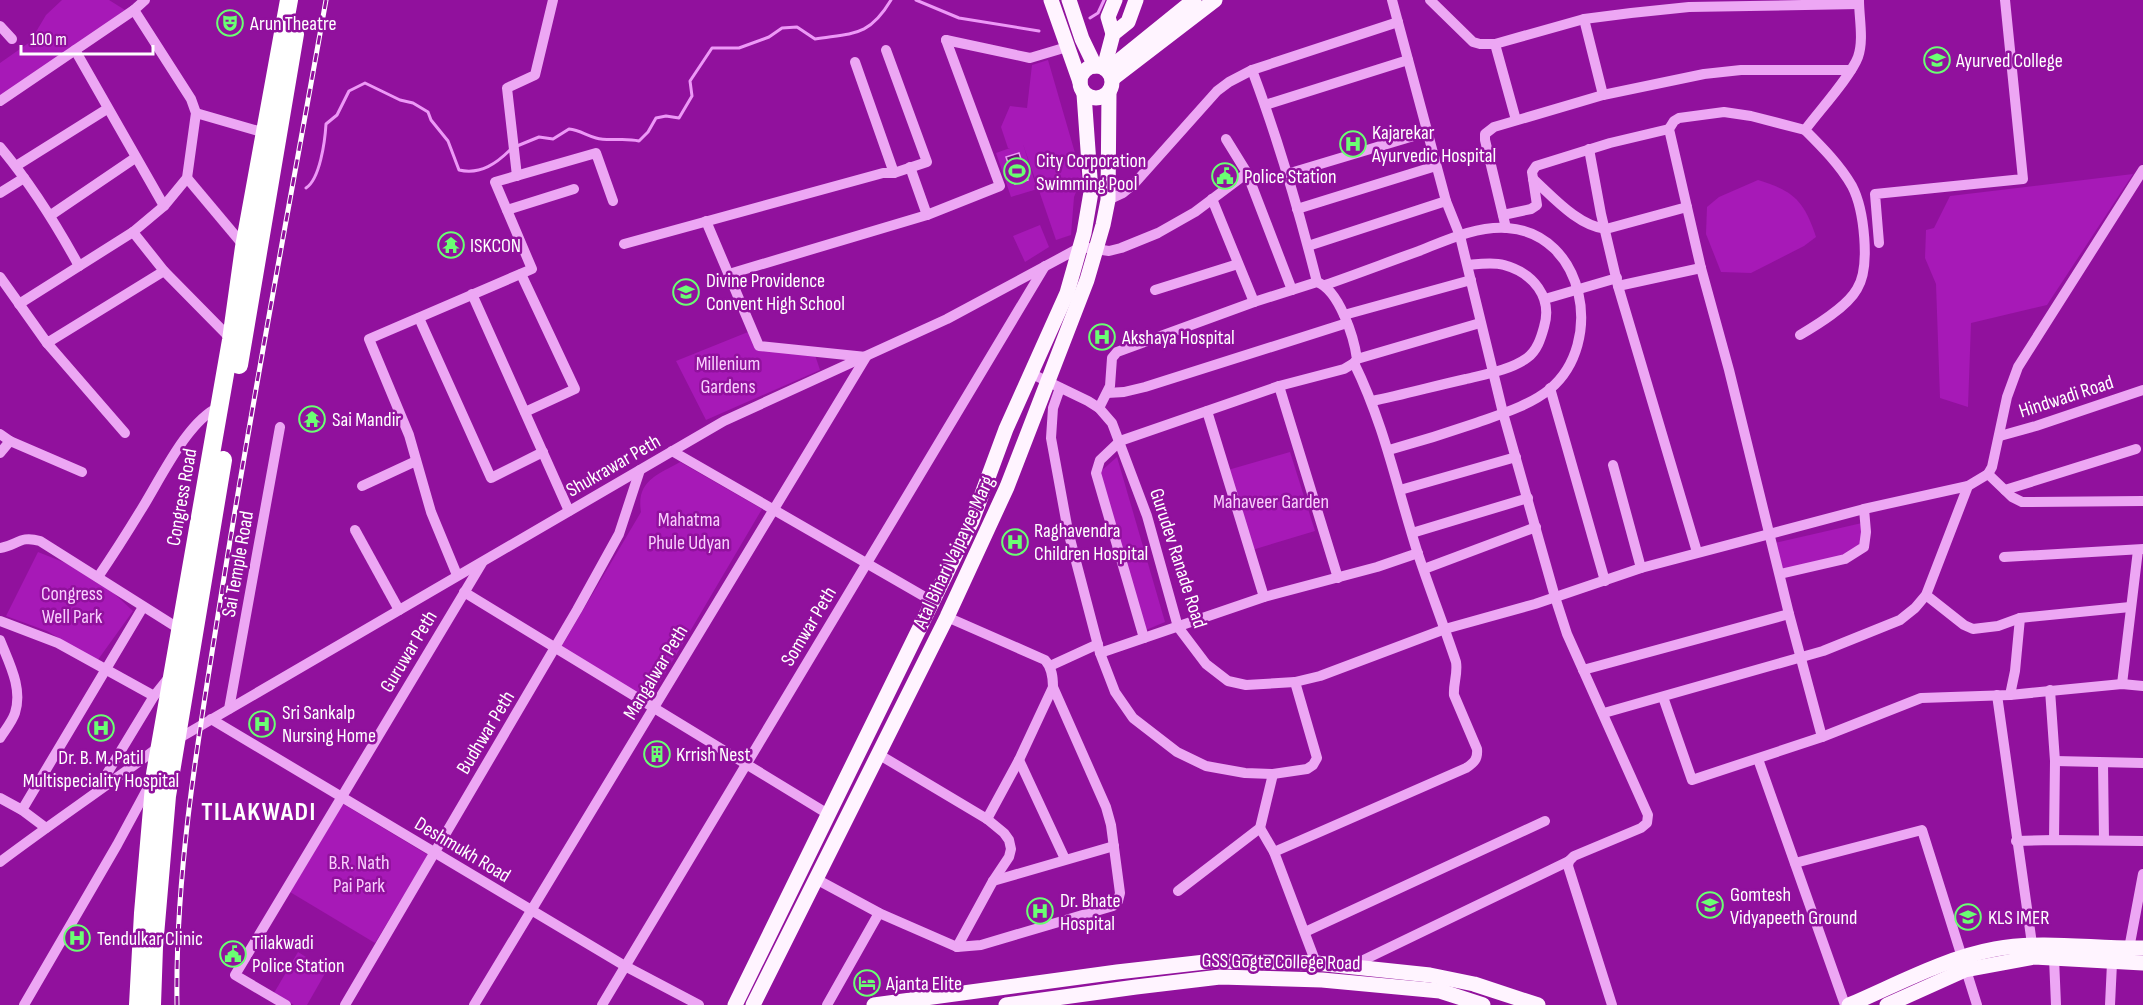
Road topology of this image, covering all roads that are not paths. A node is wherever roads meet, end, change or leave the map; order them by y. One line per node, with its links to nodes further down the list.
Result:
1 (145, 0): 17 (street)
2 (289, 0): 42 (highway, Congress Road)
3 (301, 0): 104 (highway, Congress Road)
4 (553, 0): 54 (street)
5 (1051, 0): 24 (main road, Atal Bihari Vajpayee Marg)
6 (1069, 0): 31 (main road)
7 (1115, 0): 21 (main road)
8 (1136, 0): 21 (main road)
9 (1194, 0): 31 (main road)
10 (1215, 0): 31 (main road)
11 (1392, 0): 19 (street)
12 (1430, 0): 23 (street)
13 (2005, 0): 76 (street)
14 (1827, 2): 15 (street); 16 (street)
15 (1859, 2): 30 (street)
16 (1689, 3): 18 (street)
17 (134, 10): 25 (street); 37 (street)
18 (1584, 19): 23 (street); 33 (street)
19 (1398, 22): 27 (street); 29 (street)
20 (0, 26): 22 (street)
21 (1113, 34): 31 (main road)
22 (12, 39)
23 (1495, 44): 38 (street)
24 (1067, 47): 32 (main road, Atal Bihari Vajpayee Marg); 69 (street)
25 (75, 50): 34 (street); 36 (street)
26 (886, 50): 49 (street)
27 (1408, 60): 35 (street); 41 (street)
28 (855, 62): 51 (street)
29 (1252, 70): 35 (street); 60 (street)
30 (1851, 70): 33 (street); 40 (street)
31 (1105, 75): 32 (main road); 32 (main road); 60 (main road, Atal Bihari Vajpayee Marg)
32 (1082, 88): 80 (main road, Atal Bihari Vajpayee Marg)
33 (1603, 95): 38 (street)
34 (0, 101)
35 (1265, 105): 53 (street)
36 (107, 110): 46 (street); 47 (street)
37 (196, 113): 42 (street); 56 (street)
38 (1516, 120): 70 (street)
39 (1668, 129): 40 (street); 45 (street); 65 (street)
40 (1805, 130): 103 (street)
41 (1427, 132): 48 (street); 53 (street)
42 (265, 133): 79 (highway, Congress Road)
43 (1226, 139): 52 (street)
44 (0, 147): 47 (street)
45 (1589, 149): 57 (street); 73 (street)
46 (135, 158): 64 (street); 68 (street)
47 (16, 166): 55 (street)
48 (1436, 166): 63 (street); 66 (street)
49 (910, 167): 51 (street); 69 (street)
50 (2143, 170): 125 (street)
51 (894, 173): 71 (street)
52 (1247, 173): 61 (street); 95 (street)
53 (1287, 174): 66 (street)
54 (516, 176): 62 (street); 67 (street)
55 (24, 178): 59 (street); 68 (street)
56 (187, 178): 64 (street); 79 (street)
57 (1533, 179): 70 (street); 73 (street)
58 (574, 189): 67 (street)
59 (0, 194)
60 (1108, 200): 80 (main road, Atal Bihari Vajpayee Marg)
61 (1212, 200): 80 (street); 81 (street)
62 (613, 201)
63 (1446, 201): 75 (street); 78 (street)
64 (164, 206): 74 (street)
65 (1687, 207): 73 (street); 85 (street)
66 (1297, 209): 78 (street)
67 (507, 210): 87 (street)
68 (51, 215): 83 (street)
69 (927, 215): 88 (street)
70 (1503, 215): 72 (street)
71 (706, 221): 77 (street); 88 (street)
72 (1506, 228): 75 (street); 93 (street)
73 (1606, 228): 91 (street)
74 (133, 232): 83 (street); 86 (street)
75 (1460, 236): 82 (street); 92 (street)
76 (1880, 243)
77 (624, 244)
78 (1308, 246): 92 (street)
79 (244, 247): 104 (highway, Congress Road)
80 (1088, 248): 84 (street, Shukrawar Peth); 109 (main road, Atal Bihari Vajpayee Marg); 110 (main road, Atal Bihari Vajpayee Marg)
81 (1238, 264): 94 (street); 98 (street)
82 (1468, 265): 90 (street); 97 (street)
83 (80, 266): 99 (street)
84 (1045, 266): 106 (street, Shukrawar Peth); 158 (street, Somwar Peth)
85 (1701, 268): 91 (street); 151 (street)
86 (164, 271): 104 (street); 105 (street)
87 (520, 274): 96 (street); 120 (street)
88 (729, 274): 106 (street)
89 (0, 277): 99 (street)
90 (1471, 280): 101 (street); 102 (street)
91 (1618, 282): 93 (street); 154 (street)
92 (1321, 284): 95 (street); 101 (street)
93 (1578, 288): 97 (street); 113 (street)
94 (1155, 290)
95 (1292, 290): 98 (street)
96 (472, 294): 100 (street); 120 (street)
97 (1545, 299): 108 (street)
98 (1254, 302): 115 (street)
99 (19, 304): 105 (street)
100 (418, 318): 131 (street); 134 (street)
101 (1345, 319): 107 (street); 115 (street)
102 (1479, 323): 107 (street); 108 (street)
103 (1800, 335)
104 (237, 342): 117 (highway, Congress Road); 207 (highway, Congress Road)
105 (47, 343): 123 (street)
106 (866, 357): 130 (street, Shukrawar Peth); 146 (street, Mangalwar Peth)
107 (1356, 361): 111 (street); 116 (street)
108 (1493, 372): 116 (street); 121 (street)
109 (1030, 373): 110 (street, Gurudev Ranade Road); 170 (main road, Atal Bihari Vajpayee Marg)
110 (1047, 380): 112 (street, Gurudev Ranade Road); 175 (main road, Atal Bihari Vajpayee Marg)
111 (1279, 386): 119 (street); 164 (street)
112 (1060, 388): 118 (street, Gurudev Ranade Road); 184 (street)
113 (1550, 388): 121 (street); 165 (street)
114 (2143, 390): 125 (street, Hindwadi Road)
115 (1107, 393): 118 (street)
116 (1372, 401): 129 (street)
117 (219, 407): 163 (street); 180 (highway, Congress Road)
118 (1099, 408): 127 (street, Gurudev Ranade Road)
119 (1207, 411): 127 (street); 168 (street)
120 (525, 412): 131 (street)
121 (1503, 413): 129 (street); 133 (street)
122 (280, 427): 200 (street, Sai Temple Road)
123 (125, 433)
124 (0, 434): 126 (street)
125 (2000, 436): 138 (street)
126 (10, 441): 132 (street); 137 (street)
127 (1120, 441): 178 (street, Gurudev Ranade Road); 181 (street)
128 (2136, 449): 142 (street)
129 (1389, 450): 141 (street)
130 (672, 451): 136 (street, Shukrawar Peth); 146 (street)
131 (543, 452): 147 (street)
132 (0, 453)
133 (1516, 457): 141 (street); 143 (street)
134 (416, 461): 139 (street); 162 (street)
135 (1613, 465): 160 (street)
136 (640, 470): 147 (street, Shukrawar Peth); 183 (street, Budhwar Peth)
137 (82, 472)
138 (1988, 474): 140 (street, Gurudev Ranade Road); 142 (street)
139 (362, 486)
140 (1968, 486): 145 (street, Gurudev Ranade Road); 167 (street)
141 (1400, 490): 150 (street)
142 (2005, 490): 144 (street)
143 (1528, 498): 148 (street); 150 (street)
144 (2143, 501)
145 (1864, 509): 151 (street, Gurudev Ranade Road); 161 (street)
146 (773, 510): 158 (street); 199 (street, Mangalwar Peth)
147 (569, 511): 157 (street, Shukrawar Peth)
148 (1536, 527): 159 (street); 169 (street)
149 (355, 530): 173 (street)
150 (1412, 533): 155 (street)
151 (1770, 533): 154 (street, Gurudev Ranade Road); 161 (street)
152 (0, 548): 163 (street)
153 (2140, 550): 156 (street); 172 (street)
154 (1697, 552): 160 (street, Gurudev Ranade Road)
155 (1418, 553): 159 (street); 164 (street)
156 (2004, 557)
157 (482, 561): 162 (street, Shukrawar Peth); 166 (street, Guruwar Peth)
158 (867, 563): 170 (street); 214 (street, Somwar Peth)
159 (1424, 568): 179 (street)
160 (1641, 568): 165 (street, Gurudev Ranade Road)
161 (1780, 574): 174 (street)
162 (457, 576): 173 (street, Shukrawar Peth)
163 (98, 577): 171 (street)
164 (1338, 578): 168 (street)
165 (1605, 581): 169 (street, Gurudev Ranade Road)
166 (464, 592): 183 (street); 218 (street, Guruwar Peth)
167 (1926, 595): 176 (street); 185 (street)
168 (1264, 597): 178 (street)
169 (1554, 597): 179 (street, Gurudev Ranade Road); 188 (street)
170 (932, 601): 221 (main road, Atal Bihari Vajpayee Marg)
171 (143, 607): 180 (street); 187 (street)
172 (2130, 607): 176 (street); 191 (street)
173 (399, 610): 200 (street, Shukrawar Peth)
174 (1789, 614): 185 (street); 188 (street)
175 (947, 616): 186 (street); 208 (main road, Atal Bihari Vajpayee Marg)
176 (2020, 618): 196 (street)
177 (0, 621): 187 (street)
178 (1178, 627): 181 (street); 190 (street, Gurudev Ranade Road)
179 (1445, 629): 190 (street, Gurudev Ranade Road); 231 (street)
180 (181, 630): 189 (highway, Congress Road)
181 (1144, 638): 184 (street)
182 (0, 640): 202 (street)
183 (556, 648): 199 (street); 232 (street, Budhwar Peth)
184 (1099, 649): 186 (street); 216 (street)
185 (1800, 658): 198 (street); 205 (street)
186 (1050, 666): 192 (street)
187 (106, 669): 197 (street); 220 (street)
188 (1583, 670): 201 (street)
189 (173, 671): 197 (street); 207 (highway, Congress Road)
190 (1295, 682): 216 (street)
191 (2122, 684): 193 (street); 194 (street)
192 (1053, 687): 210 (street); 230 (street)
193 (2143, 687)
194 (2050, 690): 196 (street); 211 (street)
195 (1997, 695): 196 (street); 205 (street); 228 (street)
196 (2010, 695)
197 (154, 696): 217 (street)
198 (1663, 697): 201 (street); 209 (street)
199 (654, 708): 214 (street); 242 (street, Mangalwar Peth)
200 (229, 709): 204 (street, Shukrawar Peth)
201 (1604, 712): 234 (street)
202 (15, 713): 203 (street); 206 (street)
203 (0, 716)
204 (211, 719): 207 (street, Shukrawar Peth); 218 (street, Deshmukh Road)
205 (1822, 737): 209 (street)
206 (0, 738)
207 (169, 742): 215 (highway, Congress Road); 217 (street, Shukrawar Peth); 259 (highway, Congress Road)
208 (878, 754): 222 (street); 238 (main road, Atal Bihari Vajpayee Marg)
209 (1758, 759): 236 (street)
210 (1019, 760): 222 (street); 233 (street)
211 (2055, 761): 212 (street); 226 (street)
212 (2103, 763): 213 (street); 227 (street)
213 (2143, 763)
214 (746, 765): 221 (street); 253 (street, Somwar Peth)
215 (155, 774): 257 (street); 258 (highway, Congress Road)
216 (1273, 774): 225 (street)
217 (94, 796): 224 (street, Shukrawar Peth)
218 (341, 797): 232 (street, Deshmukh Road); 260 (street, Guruwar Peth)
219 (0, 798): 220 (street)
220 (22, 810): 224 (street)
221 (828, 814): 266 (main road, Atal Bihari Vajpayee Marg)
222 (987, 819): 239 (street)
223 (1545, 821): 244 (street)
224 (46, 828): 235 (street, Shukrawar Peth)
225 (1260, 828): 231 (street); 241 (street)
226 (2054, 840): 227 (street); 228 (street)
227 (2104, 840): 229 (street)
228 (2016, 841): 247 (street)
229 (2143, 841)
230 (1114, 846): 233 (street); 245 (street)
231 (1274, 852): 244 (street)
232 (435, 853): 242 (street, Deshmukh Road); 262 (street, Budhwar Peth)
233 (1065, 859): 239 (street)
234 (1569, 861): 254 (street); 273 (street)
235 (0, 862)
236 (1795, 863): 252 (street); 274 (street)
237 (2143, 874): 240 (street)
238 (816, 879): 243 (street); 267 (main road, Atal Bihari Vajpayee Marg)
239 (993, 881): 245 (street)
240 (2142, 888): 246 (street)
241 (1178, 891)
242 (531, 910): 253 (street, Deshmukh Road); 263 (street, Mangalwar Peth)
243 (879, 913): 245 (street); 268 (street)
244 (1305, 932): 249 (street)
245 (957, 947)
246 (2137, 948): 247 (main road); 250 (street)
247 (2033, 951): 248 (main road); 252 (main road)
248 (2054, 958): 250 (main road); 277 (street)
249 (1316, 963): 254 (main road); 269 (main road)
250 (2119, 963): 251 (main road); 278 (street)
251 (2143, 963)
252 (1963, 964): 274 (main road); 275 (main road); 276 (street)
253 (625, 966): 264 (street, Somwar Peth); 265 (street, Deshmukh Road)
254 (1349, 967): 256 (main road)
255 (352, 979): 261 (street)
256 (1502, 999): 272 (main road)
257 (24, 1005)
258 (138, 1005)
259 (152, 1005)
260 (286, 1005)
261 (336, 1005)
262 (345, 1005)
263 (474, 1005)
264 (602, 1005)
265 (699, 1005)
266 (735, 1005)
267 (753, 1005)
268 (827, 1005)
269 (874, 1005)
270 (1006, 1005): 271 (main road, GSS Gogte College Road)
271 (1483, 1005)
272 (1538, 1005)
273 (1612, 1005)
274 (1847, 1005)
275 (1887, 1005)
276 (1977, 1005)
277 (2056, 1005)
278 (2110, 1005)

